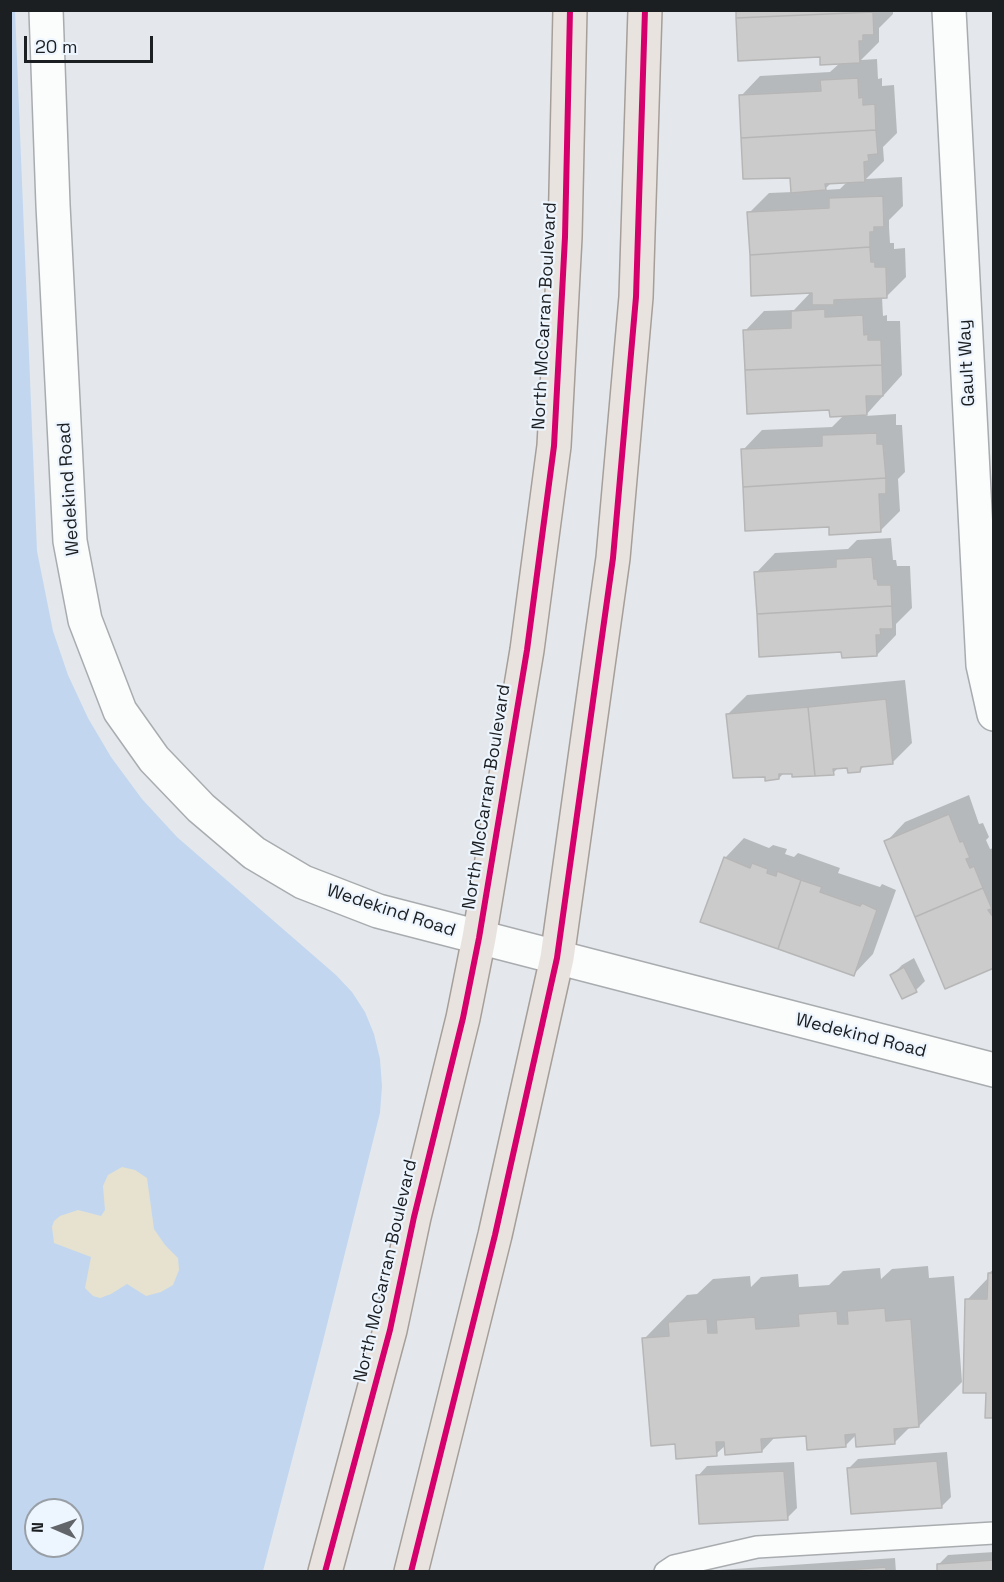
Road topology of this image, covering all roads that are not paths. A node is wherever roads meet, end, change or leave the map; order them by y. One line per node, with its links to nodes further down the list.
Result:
1 (46, 10): 6 (street, Wedekind Road)
2 (570, 10): 6 (main road, North McCarran Boulevard)
3 (645, 10): 7 (main road)
4 (949, 10): 5 (street, Gault Way)
5 (993, 714)
6 (479, 938): 7 (street, Wedekind Road); 10 (main road, North McCarran Boulevard)
7 (557, 958): 8 (street, Wedekind Road); 11 (main road)
8 (993, 1070)
9 (993, 1533): 12 (lane)
10 (325, 1572)
11 (411, 1572)
12 (665, 1572)

